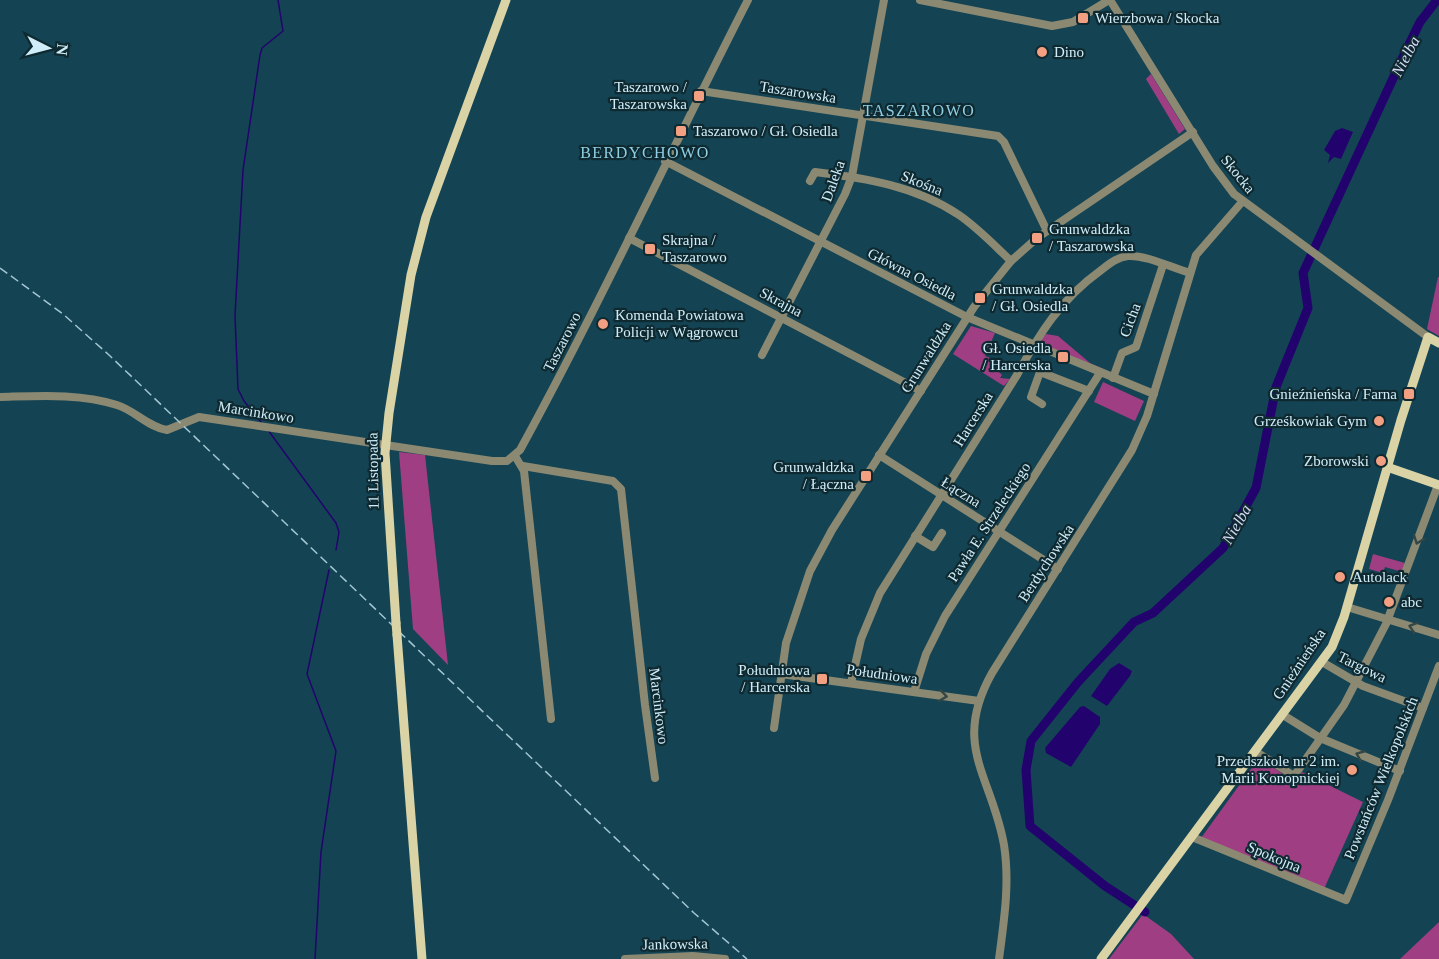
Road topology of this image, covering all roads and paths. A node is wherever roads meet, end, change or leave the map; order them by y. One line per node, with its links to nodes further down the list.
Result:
1 (506, 0): 32 (main road, 11 Listopada)
2 (748, 0): 6 (street, Taszarowo)
3 (884, 0): 7 (street, Daleka)
4 (920, 0): 5 (street)
5 (1109, 0): 8 (street, Skocka)
6 (701, 91): 7 (street, Taszarowska); 9 (street, Taszarowo)
7 (863, 116): 10 (street, Daleka); 13 (street, Taszarowska)
8 (1192, 132): 12 (street, Skocka); 13 (street, Grunwaldzka)
9 (665, 161): 14 (street, Taszarowo); 15 (street, Główna Osiedla)
10 (852, 176): 11 (street, Skośna); 15 (street, Daleka); 16 (street, Skośna)
11 (810, 181)
12 (1242, 202): 18 (street, Berdychowska); 21 (street, Skocka)
13 (1047, 231): 16 (street, Grunwaldzka)
14 (629, 238): 20 (street, Skrajna); 34 (street, Taszarowo)
15 (821, 242): 19 (street, Główna Osiedla); 20 (street, Daleka)
16 (1011, 261): 19 (street, Grunwaldzka)
17 (1163, 265): 18 (street, Harcerska); 23 (street, Harcerska); 26 (street, Cicha)
18 (1190, 273): 29 (street, Berdychowska)
19 (967, 317): 23 (street, Główna Osiedla); 27 (street, Grunwaldzka)
20 (782, 318): 24 (street, Daleka); 27 (street, Skrajna)
21 (1428, 337): 22 (main road); 36 (main road, Gnieźnieńska)
22 (1439, 343)
23 (1033, 345): 25 (street, Główna Osiedla); 38 (street, Harcerska)
24 (762, 355)
25 (1100, 373): 26 (street, Główna Osiedla); 28 (street, Pawła E. Strzeleckiego)
26 (1113, 378): 29 (street, Główna Osiedla)
27 (921, 391): 33 (street, Grunwaldzka)
28 (1089, 391): 31 (street); 39 (street, Pawła E. Strzeleckiego)
29 (1154, 394): 42 (street, Berdychowska)
30 (0, 397): 32 (street, Marcinkowo)
31 (1042, 404)
32 (386, 446): 34 (street, Marcinkowo); 63 (main road, 11 Listopada, bridge)
33 (879, 455): 38 (street, Łączna); 48 (street, Grunwaldzka)
34 (515, 456): 35 (street)
35 (523, 466): 55 (street); 60 (street, Marcinkowo)
36 (1387, 467): 37 (main road); 43 (main road, Gnieźnieńska)
37 (1438, 485): 44 (street, one-way to 44)
38 (941, 495): 39 (street, Łączna); 41 (street, Harcerska)
39 (999, 531): 42 (street, Łączna); 51 (street, Pawła E. Strzeleckiego)
40 (942, 533): 41 (street)
41 (915, 536): 50 (street, Harcerska)
42 (1058, 569): 52 (street, Berdychowska)
43 (1347, 607): 44 (street); 46 (main road, Gnieźnieńska)
44 (1388, 619): 45 (street, one-way to 44); 49 (street)
45 (1439, 635)
46 (1322, 662): 49 (street, Targowa); 54 (main road, Gnieźnieńska)
47 (1439, 666): 53 (street, Powstańców Wielkopolskich)
48 (781, 674): 50 (street, Południowa); 56 (street, Grunwaldzka)
49 (1357, 682): 53 (street, Targowa); 57 (street)
50 (851, 683): 51 (street, Południowa)
51 (914, 692): 52 (street, Południowa, one-way to 52)
52 (979, 700): 66 (street, Berdychowska)
53 (1423, 708): 59 (street, Powstańców Wielkopolskich)
54 (1285, 716): 57 (street); 58 (main road, Gnieźnieńska)
55 (551, 719)
56 (774, 728)
57 (1320, 738): 58 (street); 59 (street, one-way to 57)
58 (1256, 751): 61 (main road, Gnieźnieńska)
59 (1400, 771): 62 (street, Powstańców Wielkopolskich)
60 (656, 778)
61 (1192, 837): 62 (street, Spokojna); 67 (main road, Gnieźnieńska)
62 (1346, 900)
63 (422, 959)
64 (625, 959): 65 (street, Jankowska)
65 (724, 959)
66 (999, 959)
67 (1101, 959)

